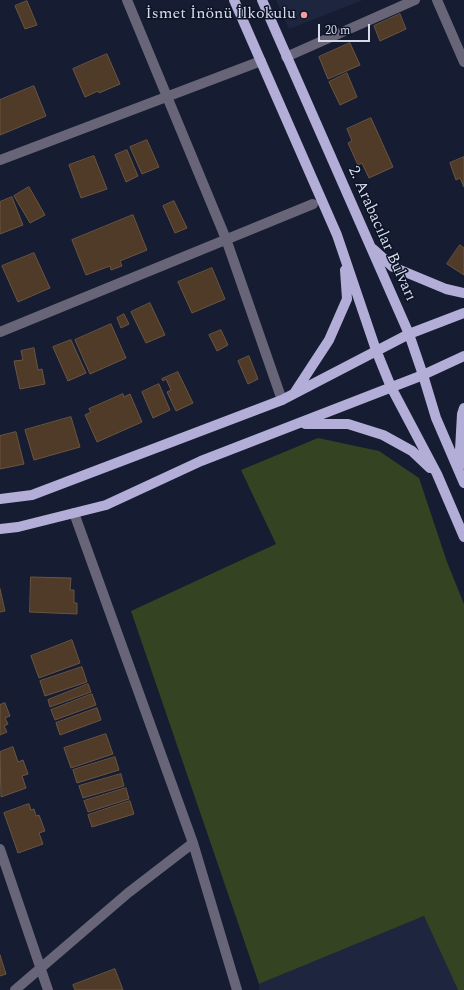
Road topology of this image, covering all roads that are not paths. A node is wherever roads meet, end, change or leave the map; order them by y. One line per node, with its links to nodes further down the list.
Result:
1 (127, 0): 9 (street)
2 (234, 0): 7 (main road)
3 (262, 0): 6 (main road, 2. Arabacılar Bulvarı)
4 (415, 0): 6 (street)
5 (437, 0): 8 (street)
6 (286, 57): 13 (main road, 2. Arabacılar Bulvarı)
7 (261, 61): 9 (street); 14 (main road)
8 (464, 62)
9 (167, 96): 10 (street); 12 (street)
10 (0, 160)
11 (313, 204): 12 (street)
12 (226, 239): 17 (street); 24 (street)
13 (370, 246): 15 (main road); 18 (main road, 2. Arabacılar Bulvarı)
14 (343, 254): 19 (main road); 23 (main road)
15 (464, 293)
16 (464, 313): 18 (main road)
17 (0, 332)
18 (409, 334): 19 (main road); 21 (main road, 2. Arabacılar Bulvarı)
19 (376, 350): 22 (main road); 23 (main road)
20 (464, 356): 21 (main road)
21 (424, 375): 22 (main road); 27 (main road, 2. Arabacılar Bulvarı)
22 (391, 388): 26 (main road); 28 (main road)
23 (294, 394): 24 (main road)
24 (282, 400): 30 (main road)
25 (464, 408): 27 (main road)
26 (299, 424): 28 (main road); 31 (main road)
27 (459, 470): 29 (main road, 2. Arabacılar Bulvarı)
28 (436, 474): 33 (main road)
29 (464, 483)
30 (0, 499)
31 (74, 513): 32 (main road); 34 (street)
32 (0, 529)
33 (464, 537)
34 (193, 843): 36 (street); 39 (street)
35 (0, 849): 36 (street)
36 (40, 969): 37 (street); 38 (street)
37 (15, 990)
38 (48, 990)
39 (237, 990)

